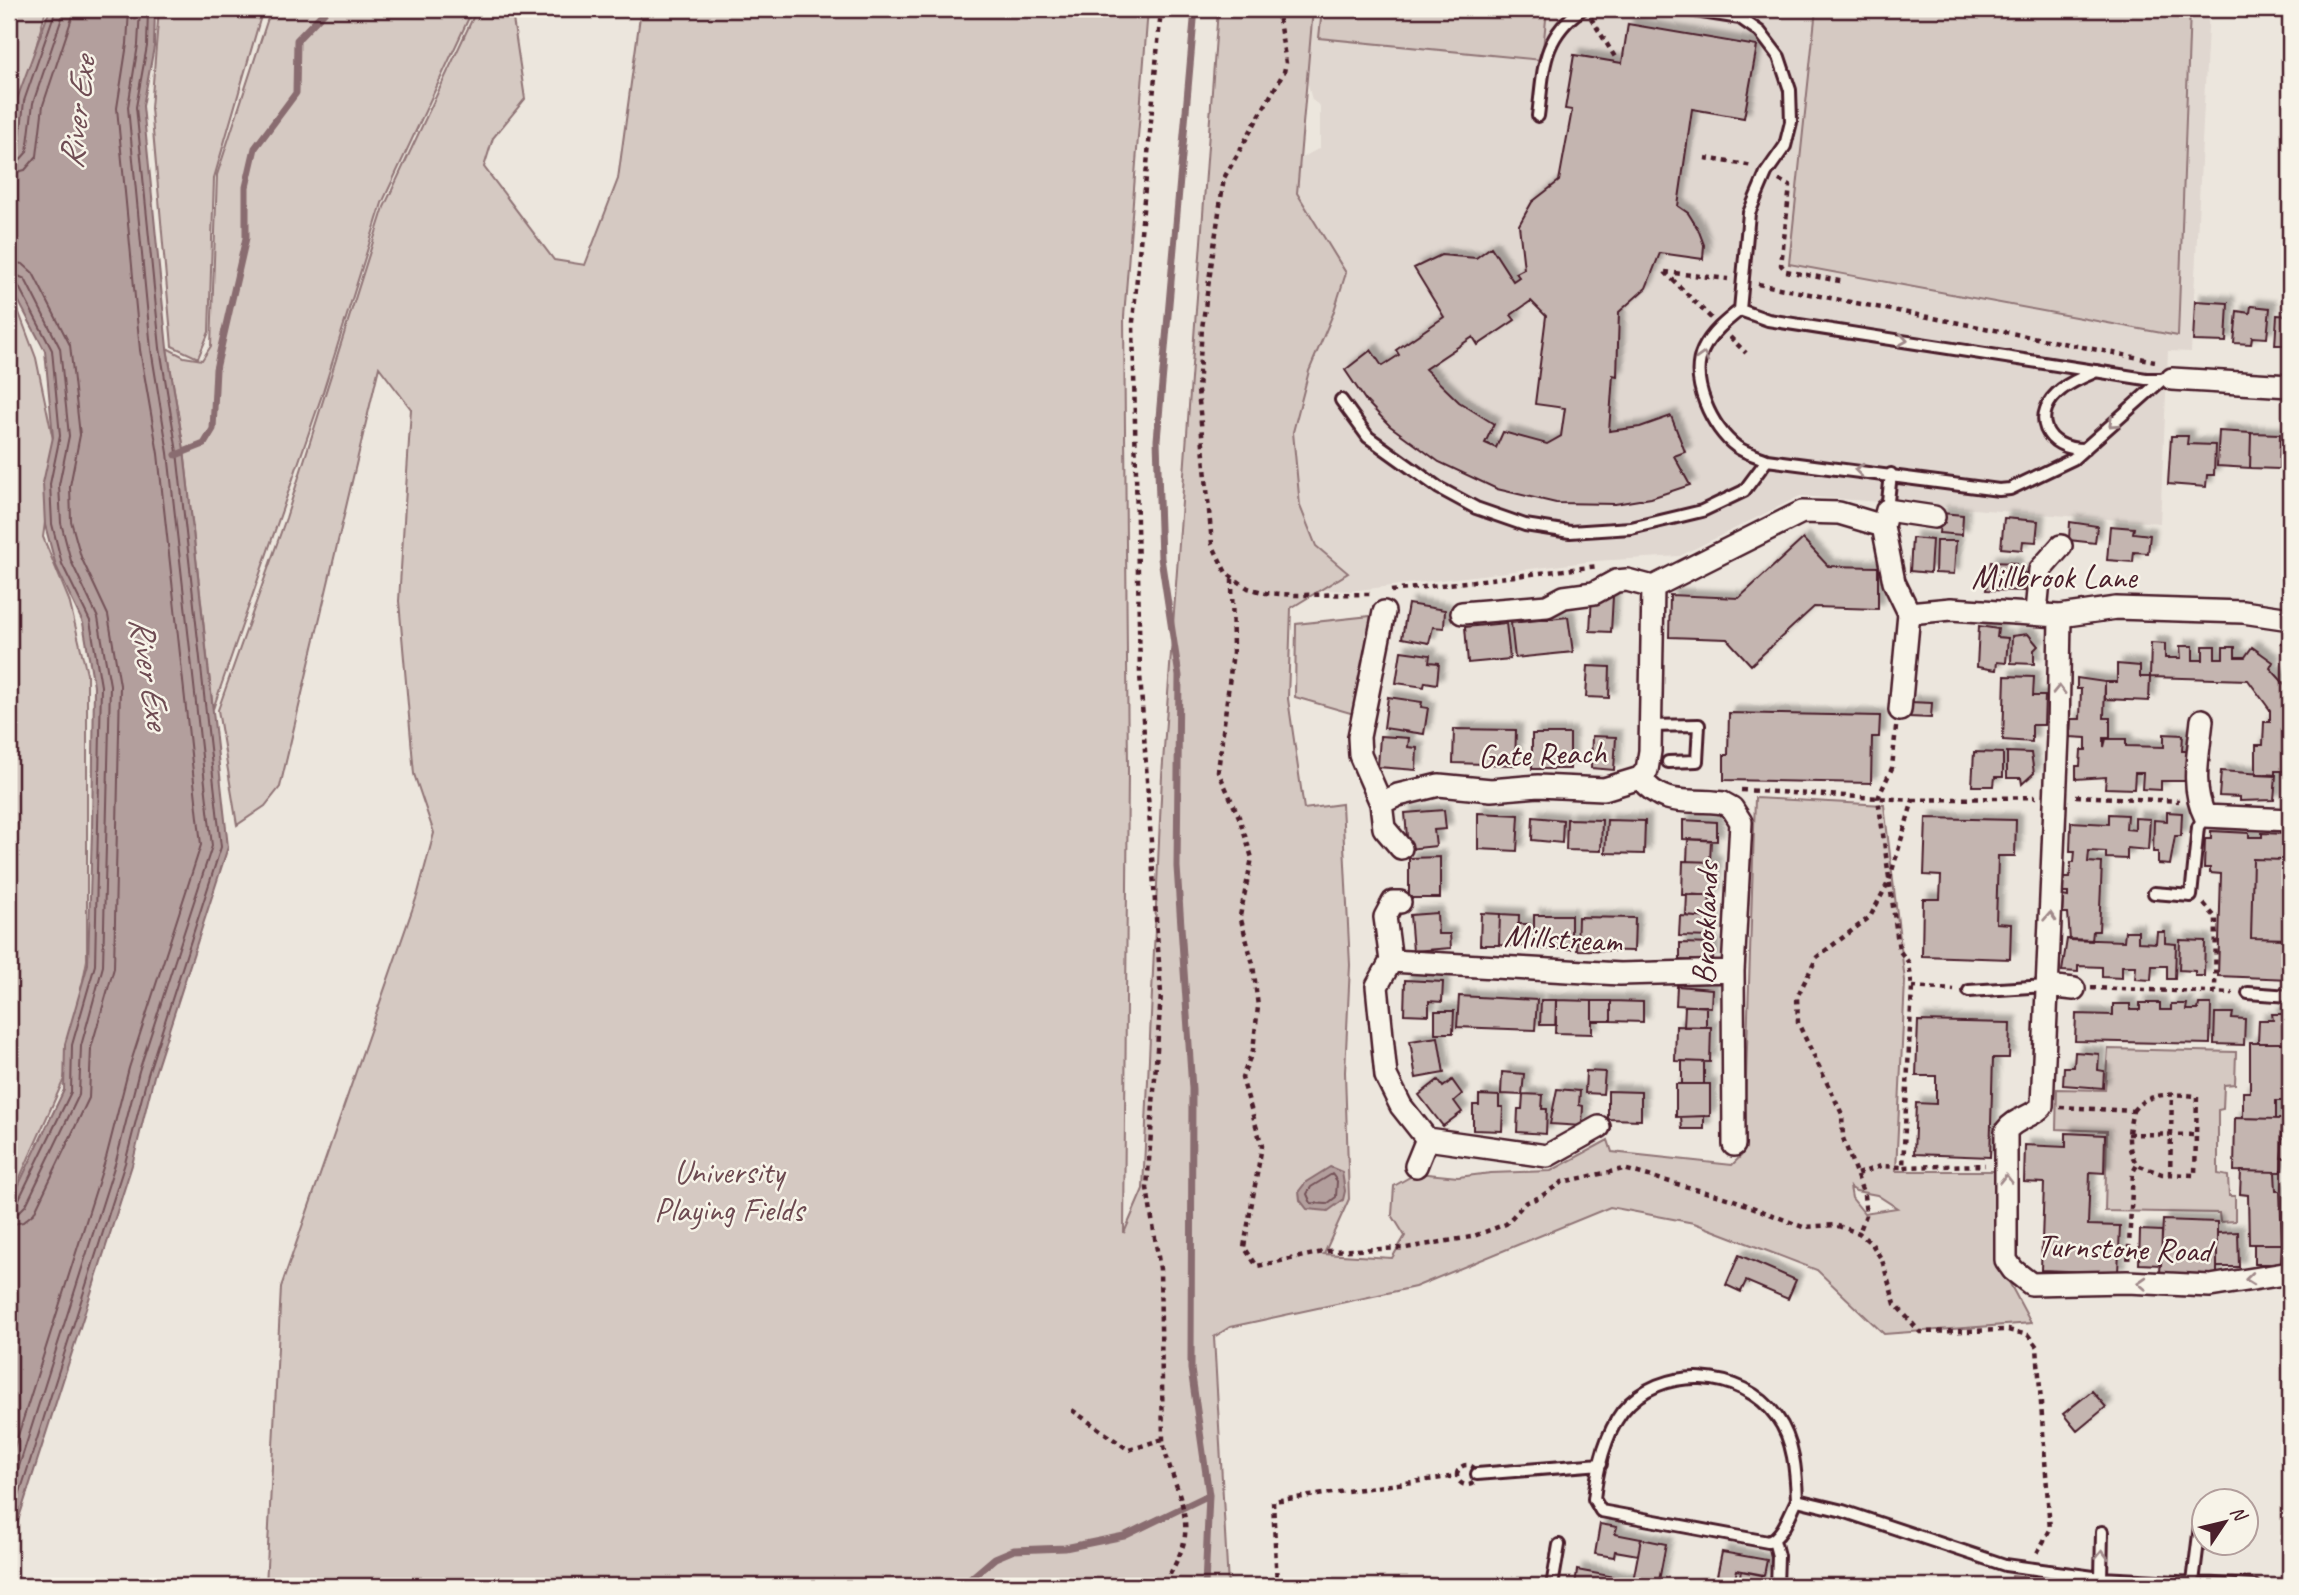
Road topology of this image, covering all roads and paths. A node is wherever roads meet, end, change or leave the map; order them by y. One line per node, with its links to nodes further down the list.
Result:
1 (13, 9): 6 (path)
2 (1161, 9): 82 (path)
3 (1277, 9): 27 (path)
4 (1584, 9): 7 (path); 8 (lane)
5 (1684, 9): 10 (lane)
6 (9, 22)
7 (1615, 57)
8 (1538, 116)
9 (1705, 158): 10 (path)
10 (1766, 173): 11 (lane); 12 (path)
11 (1744, 281): 13 (lane); 14 (path); 17 (path)
12 (1845, 282)
13 (1740, 310): 14 (lane); 16 (lane, one-way to 16)
14 (1720, 326): 15 (path); 21 (lane, one-way to 14)
15 (1746, 353)
16 (2098, 371): 17 (lane); 20 (lane)
17 (2173, 379): 18 (street); 20 (lane, one-way to 20)
18 (2290, 386)
19 (1341, 400): 21 (lane)
20 (2085, 449): 22 (lane)
21 (1767, 460): 22 (lane, one-way to 21)
22 (1891, 474): 24 (lane)
23 (1934, 517): 24 (street)
24 (1885, 518): 28 (street); 32 (street)
25 (2061, 546): 30 (street)
26 (1609, 565): 27 (path)
27 (1232, 579): 78 (path)
28 (1653, 587): 31 (street); 39 (street, Gate Reach)
29 (1384, 611): 46 (street)
30 (2036, 612): 32 (street, Millbrook Lane); 33 (street, Millbrook Lane)
31 (1462, 613)
32 (1909, 613): 37 (street)
33 (2060, 616): 34 (street, Millbrook Lane); 43 (street, one-way to 33)
34 (2290, 619)
35 (2272, 638): 36 (path)
36 (2290, 646)
37 (1900, 710): 44 (path)
38 (2202, 720): 47 (street)
39 (1649, 726): 40 (lane); 41 (street, Gate Reach)
40 (1668, 762)
41 (1640, 778): 46 (street, Gate Reach); 55 (street, Brooklands)
42 (1739, 790): 44 (path)
43 (2056, 795): 45 (path); 47 (path); 56 (street, one-way to 43)
44 (1878, 798): 45 (path); 50 (path)
45 (1913, 800): 50 (path)
46 (1381, 803): 49 (street)
47 (2201, 809): 48 (street); 52 (lane)
48 (2290, 820)
49 (1401, 848)
50 (1889, 881): 57 (path); 76 (path)
51 (2154, 893): 52 (lane)
52 (2191, 896): 60 (path)
53 (1399, 902): 54 (street)
54 (1391, 961): 55 (street, Millstream); 70 (street)
55 (1733, 971): 71 (street, Brooklands)
56 (2047, 986): 58 (street); 59 (lane); 64 (street)
57 (1912, 987): 59 (path); 75 (path)
58 (2074, 989): 60 (path)
59 (1969, 991)
60 (2215, 992): 61 (path)
61 (2248, 993): 62 (lane)
62 (2290, 996)
63 (2172, 1093): 65 (path); 68 (path); 69 (path)
64 (2042, 1106): 65 (path); 80 (street, Turnstone Road, one-way to 64)
65 (2133, 1111): 67 (path)
66 (1599, 1127): 70 (street)
67 (2128, 1134): 68 (path); 72 (path)
68 (2171, 1135): 69 (path); 77 (path)
69 (2198, 1135): 77 (path)
70 (1427, 1139): 73 (street)
71 (1734, 1145)
72 (2137, 1165): 77 (path); 80 (path)
73 (1416, 1166)
74 (1976, 1166): 75 (path)
75 (1903, 1167): 76 (path)
76 (1857, 1174): 78 (path)
77 (2170, 1175)
78 (1858, 1233): 91 (path)
79 (2290, 1273): 80 (street, Turnstone Road, one-way to 80)
80 (2127, 1282)
81 (1072, 1410): 82 (path)
82 (1163, 1439): 94 (path)
83 (1601, 1464): 84 (lane); 86 (lane); 88 (lane)
84 (1477, 1474)
85 (1457, 1476): 95 (path)
86 (1797, 1500): 88 (lane); 91 (lane)
87 (2102, 1532): 92 (lane, one-way to 87)
88 (1774, 1540): 97 (lane)
89 (1559, 1545): 96 (lane)
90 (2196, 1556): 93 (lane)
91 (2029, 1567): 92 (lane)
92 (2101, 1578): 93 (lane)
93 (2193, 1582): 98 (lane)
94 (1164, 1586)
95 (1277, 1586)
96 (1552, 1586)
97 (1777, 1586)
98 (2254, 1586)

